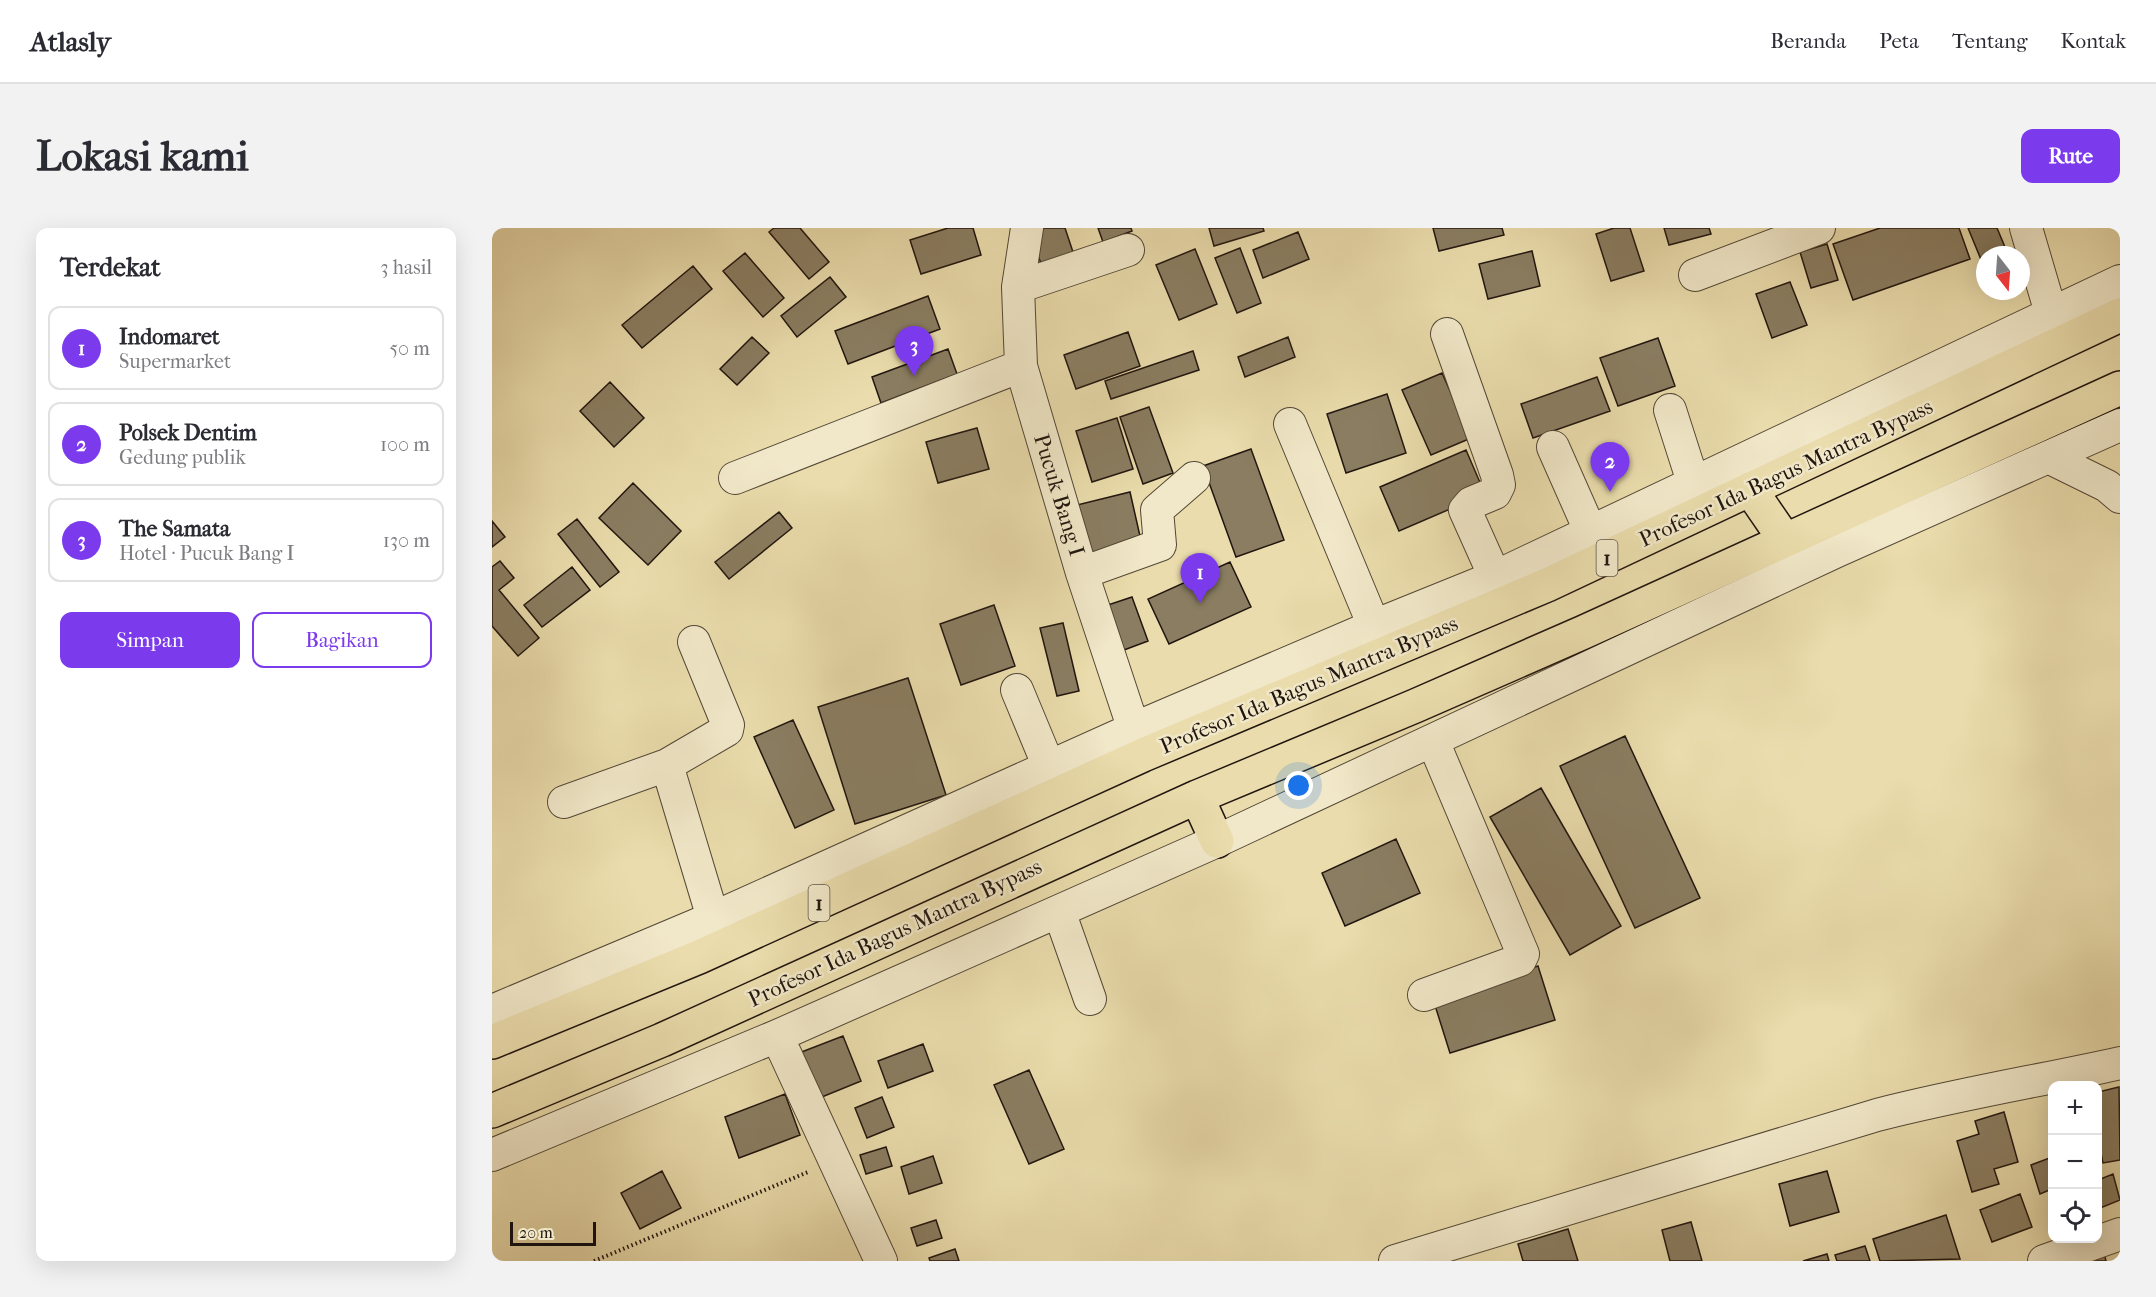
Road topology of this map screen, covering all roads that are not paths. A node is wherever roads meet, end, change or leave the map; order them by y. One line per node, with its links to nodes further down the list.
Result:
1 (1027, 228): 7 (street, Pucuk Bang I)
2 (1819, 228): 5 (street)
3 (2026, 228): 8 (street)
4 (1128, 250): 7 (street)
5 (1695, 275)
6 (2120, 281): 8 (street)
7 (1018, 287): 12 (street, Pucuk Bang I)
8 (2051, 313): 11 (street); 21 (street)
9 (2120, 315): 11 (highway, Profesor Ida Bagus Mantra Bypass / 1)
10 (1447, 334): 27 (street)
11 (2064, 342): 22 (highway, Profesor Ida Bagus Mantra Bypass / 1)
12 (1021, 366): 19 (street); 26 (street, Pucuk Bang I)
13 (2120, 388): 24 (highway, Profesor Ida Bagus Mantra Bypass)
14 (1670, 410): 21 (street)
15 (1290, 424): 28 (street)
16 (2120, 425): 18 (street)
17 (1553, 447): 25 (street)
18 (2050, 458): 23 (street); 31 (street)
19 (735, 477)
20 (1194, 478): 26 (street)
21 (1694, 485): 25 (street)
22 (1750, 489): 24 (highway); 25 (highway, Profesor Ida Bagus Mantra Bypass / 1)
23 (2120, 497)
24 (1785, 540): 35 (highway, Profesor Ida Bagus Mantra Bypass)
25 (1597, 546): 27 (street); 32 (highway, Profesor Ida Bagus Mantra Bypass / 1)
26 (1082, 573): 32 (street, Pucuk Bang I)
27 (1495, 577): 28 (street)
28 (1374, 626): 32 (street)
29 (694, 642): 33 (street)
30 (1017, 690): 34 (street)
31 (1433, 741): 37 (street); 40 (street)
32 (1138, 742): 34 (street); 44 (highway, Profesor Ida Bagus Mantra Bypass / 1)
33 (667, 765): 36 (street); 39 (street)
34 (1049, 767): 39 (street)
35 (1197, 797): 37 (highway); 46 (highway, Profesor Ida Bagus Mantra Bypass)
36 (564, 802)
37 (1216, 841): 38 (street)
38 (1059, 911): 41 (street); 43 (street)
39 (713, 918): 42 (street)
40 (1424, 995)
41 (1089, 999)
42 (492, 1011)
43 (777, 1036): 47 (street); 49 (street)
44 (492, 1042)
45 (2120, 1063): 50 (street)
46 (492, 1112)
47 (492, 1155)
48 (2120, 1234): 51 (street)
49 (881, 1261)
50 (1395, 1261)
51 (2044, 1261)

